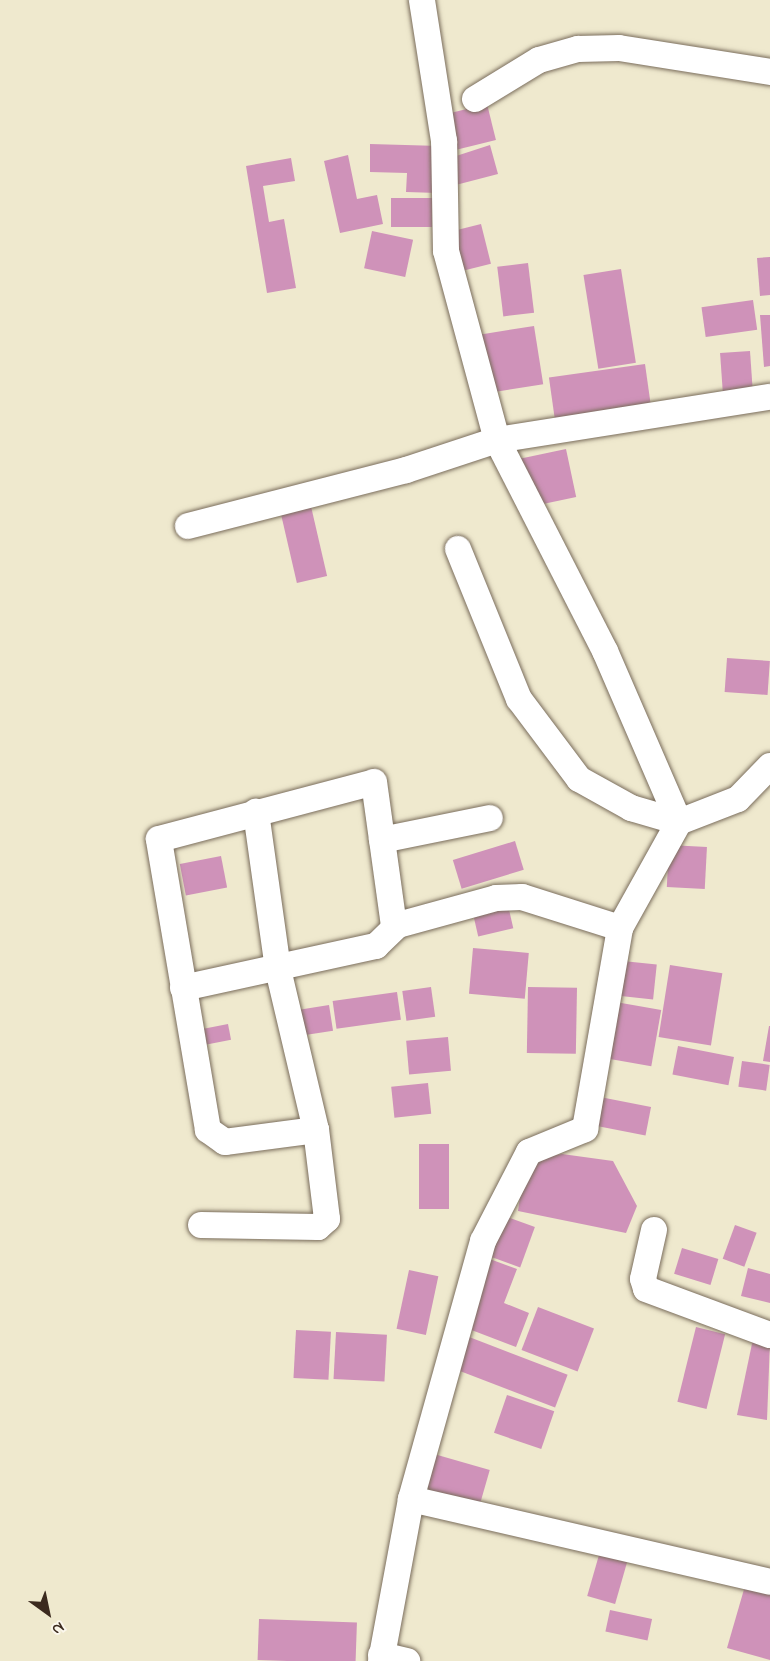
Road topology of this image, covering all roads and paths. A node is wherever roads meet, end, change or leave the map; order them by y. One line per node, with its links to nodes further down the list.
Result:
1 (422, 0): 5 (street)
2 (770, 72): 3 (street)
3 (475, 99)
4 (770, 397): 5 (street)
5 (497, 440): 6 (street); 11 (street)
6 (188, 526)
7 (458, 549): 11 (street)
8 (770, 766): 11 (street)
9 (256, 812): 12 (street); 15 (street); 16 (street)
10 (490, 818): 12 (street)
11 (679, 822): 14 (street)
12 (382, 840): 13 (street)
13 (394, 927): 14 (street); 15 (street)
14 (620, 928): 21 (street)
15 (278, 969): 16 (street); 17 (street)
16 (183, 988): 17 (street)
17 (316, 1130): 18 (street)
18 (201, 1225)
19 (654, 1230): 20 (street)
20 (770, 1335)
21 (411, 1499): 22 (street); 23 (street)
22 (770, 1582)
23 (381, 1658): 24 (street)
24 (407, 1661)

